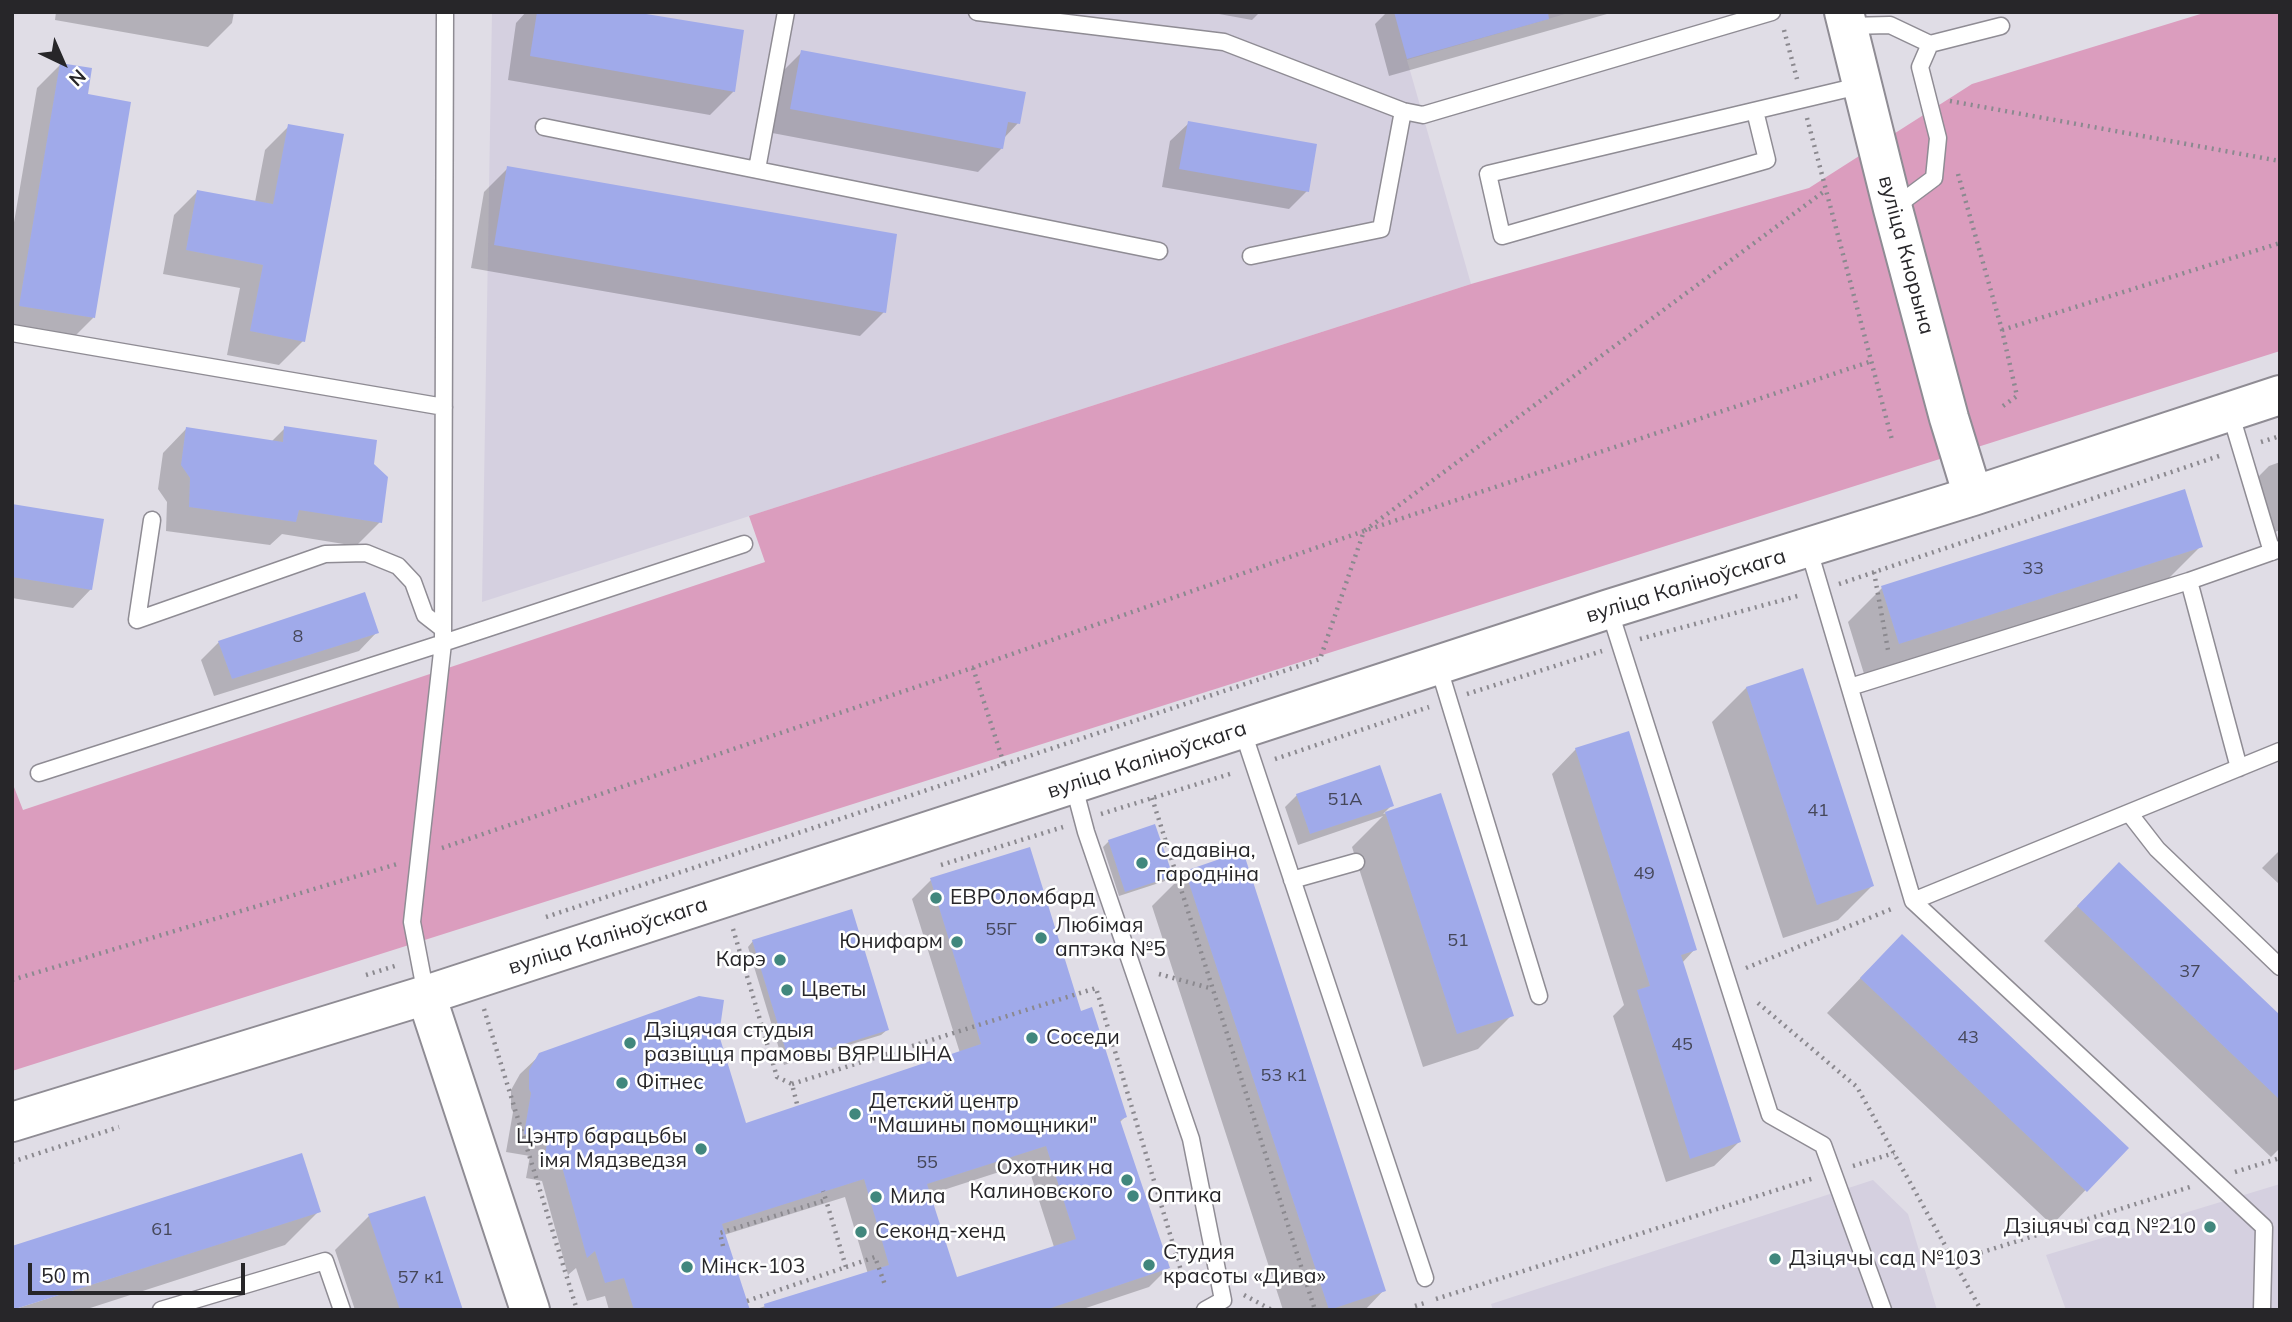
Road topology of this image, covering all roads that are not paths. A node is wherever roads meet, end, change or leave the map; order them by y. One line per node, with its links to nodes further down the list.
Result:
1 (445, 12): 19 (lane)
2 (786, 12): 13 (lane)
3 (977, 12): 4 (lane)
4 (1029, 15): 10 (lane)
5 (1777, 18): 10 (lane)
6 (1846, 19): 8 (lane); 9 (main road, вуліца Кнорына)
7 (2001, 26): 8 (lane)
8 (1930, 44): 14 (lane)
9 (1863, 85): 11 (lane); 14 (main road, вуліца Кнорына)
10 (1403, 111): 16 (lane)
11 (1755, 111): 11 (lane)
12 (544, 127): 13 (lane)
13 (757, 169): 15 (lane)
14 (1893, 209): 21 (main road, вуліца Кнорына)
15 (1159, 251)
16 (1251, 256)
17 (12, 333): 19 (lane)
18 (2280, 395): 20 (main road, вуліца Каліноўскага)
19 (444, 407): 28 (lane)
20 (2230, 411): 21 (main road, вуліца Каліноўскага); 25 (lane)
21 (1973, 496): 24 (main road, вуліца Каліноўскага)
22 (152, 520): 28 (lane)
23 (744, 544): 28 (lane)
24 (1808, 547): 27 (main road, вуліца Каліноўскага); 30 (lane)
25 (2276, 550): 26 (lane)
26 (2189, 581): 30 (lane); 33 (lane)
27 (1609, 609): 29 (main road, вуліца Каліноўскага); 49 (lane)
28 (443, 636): 34 (lane); 41 (lane)
29 (1443, 683): 31 (main road, вуліца Каліноўскага); 42 (lane)
30 (1850, 687): 39 (lane)
31 (1242, 729): 35 (main road, вуліца Каліноўскага); 38 (lane)
32 (2280, 751): 33 (lane)
33 (2239, 768): 36 (lane)
34 (39, 773)
35 (1073, 783): 41 (main road, вуліца Каліноўскага); 48 (lane)
36 (2129, 813): 39 (lane); 40 (lane)
37 (1356, 862): 38 (lane)
38 (1292, 880): 44 (lane)
39 (1913, 901): 50 (lane)
40 (2280, 967)
41 (426, 995): 43 (main road, вуліца Каліноўскага); 47 (main road)
42 (1539, 996)
43 (12, 1122)
44 (1425, 1278)
45 (161, 1310): 46 (lane)
46 (342, 1310)
47 (530, 1310)
48 (1205, 1310)
49 (1883, 1310)
50 (2262, 1310)

